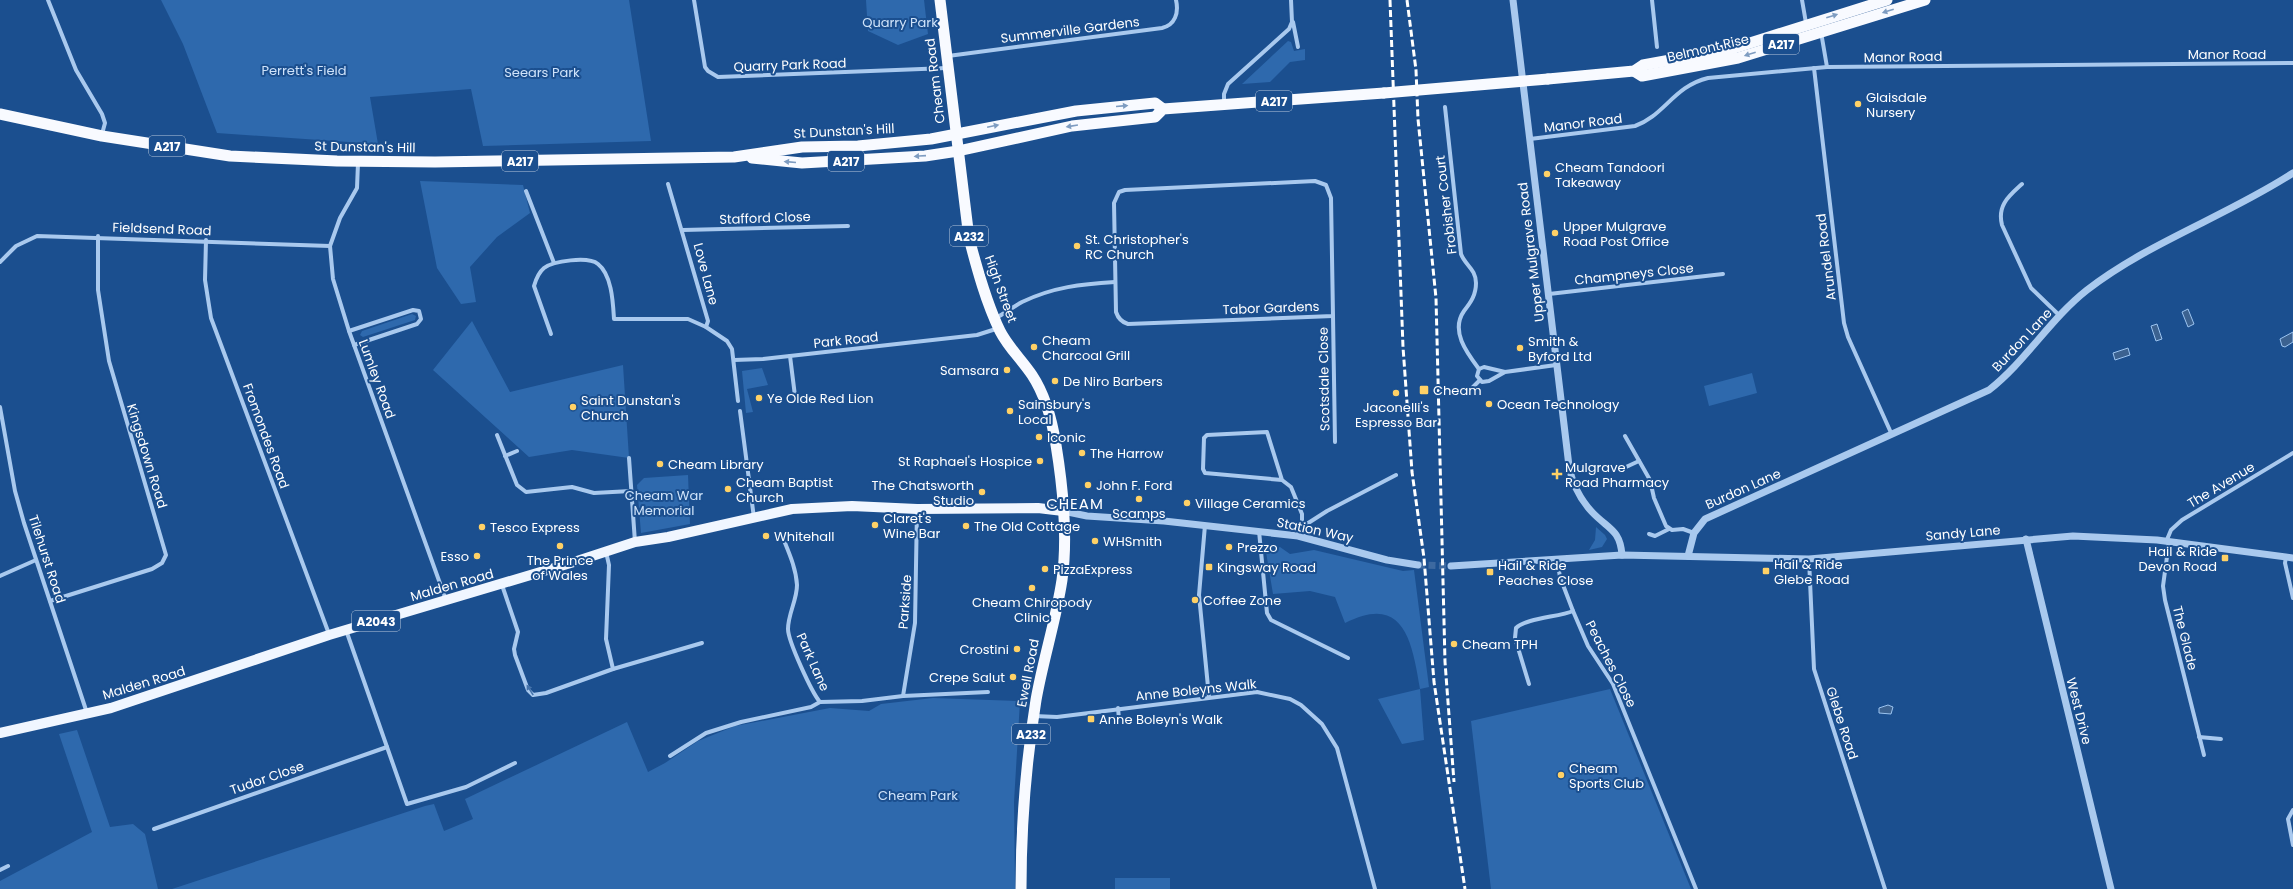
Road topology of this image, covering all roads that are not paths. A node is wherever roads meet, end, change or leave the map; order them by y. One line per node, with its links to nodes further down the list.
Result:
1 (48, 0): 27 (street)
2 (694, 0): 19 (street, Quarry Park Road)
3 (940, 0): 16 (highway, Cheam Road / A232)
4 (1176, 0): 16 (street, Summerville Gardens)
5 (1291, 0): 11 (street)
6 (1513, 0): 28 (street, Upper Mulgrave Road)
7 (1652, 0): 15 (street)
8 (1802, 0): 12 (street)
9 (1887, 0): 12 (highway, Belmont Rise / A217, one-way to 9)
10 (1925, 0): 13 (highway, Belmont Rise / A217, one-way to 13)
11 (1293, 18): 14 (street); 22 (street)
12 (1807, 24): 21 (highway, Belmont Rise / A217)
13 (1820, 31): 18 (street); 21 (highway, Belmont Rise / A217, one-way to 21)
14 (1298, 47)
15 (1657, 47)
16 (946, 56): 19 (highway, Cheam Road / A232)
17 (2293, 63): 18 (street, Manor Road)
18 (1827, 67): 20 (street, Manor Road)
19 (947, 68): 26 (highway, Cheam Road / A232)
20 (1814, 68): 28 (street, Manor Road); 65 (street, Arundel Road)
21 (1634, 71): 22 (highway, Belmont Rise / A217, bridge)
22 (1224, 104): 24 (highway, A217)
23 (1445, 107): 56 (street, Frobisher Court)
24 (1163, 109): 26 (highway, A217, one-way to 24); 29 (highway, A217, one-way to 29)
25 (0, 114): 27 (highway, St Dunstan's Hill / A217)
26 (955, 135): 29 (highway, High Street / A232); 30 (highway, St Dunstan's Hill / A217)
27 (102, 136): 31 (highway, St Dunstan's Hill / A217)
28 (1530, 139): 45 (street, Upper Mulgrave Road)
29 (958, 151): 30 (highway, St Dunstan's Hill / A217, one-way to 30); 48 (highway, High Street / A232)
30 (734, 157): 31 (highway, St Dunstan's Hill / A217)
31 (359, 162): 40 (street, Lumley Road)
32 (2293, 173): 47 (street, Burdon Lane)
33 (668, 184): 37 (street, Love Lane)
34 (2022, 184): 47 (street)
35 (526, 191): 42 (street)
36 (848, 226): 37 (street, Stafford Close)
37 (683, 230): 49 (street, Love Lane)
38 (98, 236): 39 (street, Fieldsend Road); 41 (street, Fieldsend Road); 103 (street, Kingsdown Road)
39 (206, 240): 40 (street, Fieldsend Road); 107 (street, Fromondes Road)
40 (330, 246): 50 (street, Lumley Road)
41 (1, 260)
42 (554, 263): 49 (street); 51 (street)
43 (1723, 274): 45 (street, Champneys Close)
44 (1115, 282): 46 (street, Tabor Gardens); 46 (street, Tabor Gardens); 48 (street, Park Road)
45 (1549, 294): 55 (street, Upper Mulgrave Road)
46 (1333, 316): 67 (street, Scotsdale Close)
47 (2060, 316): 65 (street, Burdon Lane)
48 (997, 323): 53 (street, Park Road); 78 (highway, High Street / A232)
49 (706, 327): 54 (street)
50 (349, 331): 52 (street, Lumley Road); 52 (street)
51 (551, 334)
52 (354, 345): 104 (street, Lumley Road)
53 (790, 356): 54 (street, Park Road); 60 (street)
54 (734, 360): 61 (street)
55 (1556, 365): 57 (street); 92 (street, Upper Mulgrave Road)
56 (1479, 369): 57 (street); 58 (street)
57 (1505, 372): 58 (street)
58 (1480, 380): 59 (street)
59 (1465, 395)
60 (795, 396)
61 (738, 401)
62 (0, 407): 97 (street, Tilehurst Road)
63 (740, 411): 79 (street)
64 (497, 435): 70 (street)
65 (1892, 435): 84 (street, Burdon Lane)
66 (1625, 436): 72 (street)
67 (1335, 442)
68 (517, 451): 70 (street)
69 (2293, 453): 90 (street, The Avenue)
70 (505, 456): 76 (street)
71 (629, 458): 76 (street)
72 (1639, 461): 73 (street); 82 (street)
73 (1626, 467)
74 (1396, 475): 81 (street)
75 (1282, 480): 75 (street); 81 (street)
76 (631, 491): 89 (street)
77 (917, 509): 78 (main road, A2043); 79 (main road, A2043); 113 (street, Parkside)
78 (1063, 511): 80 (street, Station Way); 118 (highway, Ewell Road / A232)
79 (754, 518): 89 (main road, Malden Road / A2043)
80 (1205, 525): 83 (street, Station Way); 114 (street)
81 (1302, 527): 86 (street)
82 (1669, 529): 84 (street); 85 (street)
83 (1259, 531): 86 (street, Station Way); 109 (street)
84 (1694, 533): 93 (street, Burdon Lane)
85 (1649, 534)
86 (1298, 536): 98 (street, Station Way)
87 (783, 538): 115 (street, Park Lane)
88 (2026, 539): 90 (street, Sandy Lane); 96 (street, Sandy Lane); 136 (street, West Drive)
89 (635, 542): 91 (main road, Malden Road / A2043)
90 (2168, 542): 94 (street, Sandy Lane); 121 (street, The Glade)
91 (606, 552): 101 (main road, Malden Road / A2043); 110 (street)
92 (1622, 555): 93 (street, Sandy Lane); 95 (street)
93 (1688, 556): 96 (street, Sandy Lane)
94 (2290, 557): 102 (street)
95 (1557, 558): 99 (street); 105 (street, Peaches Close)
96 (1809, 559): 135 (street, Glebe Road)
97 (36, 560): 100 (street); 103 (street, Tilehurst Road)
98 (1418, 565)
99 (1451, 566)
100 (0, 576)
101 (502, 584): 104 (main road, Malden Road / A2043); 110 (street, one-way to 101)
102 (2293, 598)
103 (50, 601): 117 (street, Tilehurst Road)
104 (447, 601): 106 (main road, Malden Road / A2043)
105 (1573, 611): 111 (street); 134 (street, Peaches Close)
106 (346, 630): 107 (main road, Malden Road / A2043); 123 (street)
107 (330, 635): 117 (main road, Malden Road / A2043)
108 (702, 643): 110 (street)
109 (1348, 658)
110 (613, 669)
111 (1529, 684)
112 (988, 692): 113 (street, Park Lane)
113 (904, 696): 115 (street, Park Lane)
114 (1209, 697): 116 (street, Anne Boleyns Walk); 133 (street, Anne Boleyns Walk)
115 (820, 702): 125 (street)
116 (1118, 708): 118 (street, Anne Boleyns Walk); 119 (street)
117 (87, 714): 120 (main road, Malden Road / A2043)
118 (1034, 716): 132 (highway, Ewell Road / A232)
119 (1119, 719)
120 (0, 733)
121 (2199, 737): 122 (street); 124 (street, The Glade)
122 (2221, 739)
123 (386, 747): 126 (street); 128 (street, Tudor Close)
124 (2204, 755)
125 (670, 756)
126 (515, 763)
127 (2293, 810): 129 (street)
128 (154, 829)
129 (2293, 845)
130 (8, 866): 131 (street)
131 (0, 870)
132 (1021, 889)
133 (1375, 889)
134 (1696, 889)
135 (1885, 889)
136 (2111, 889)

